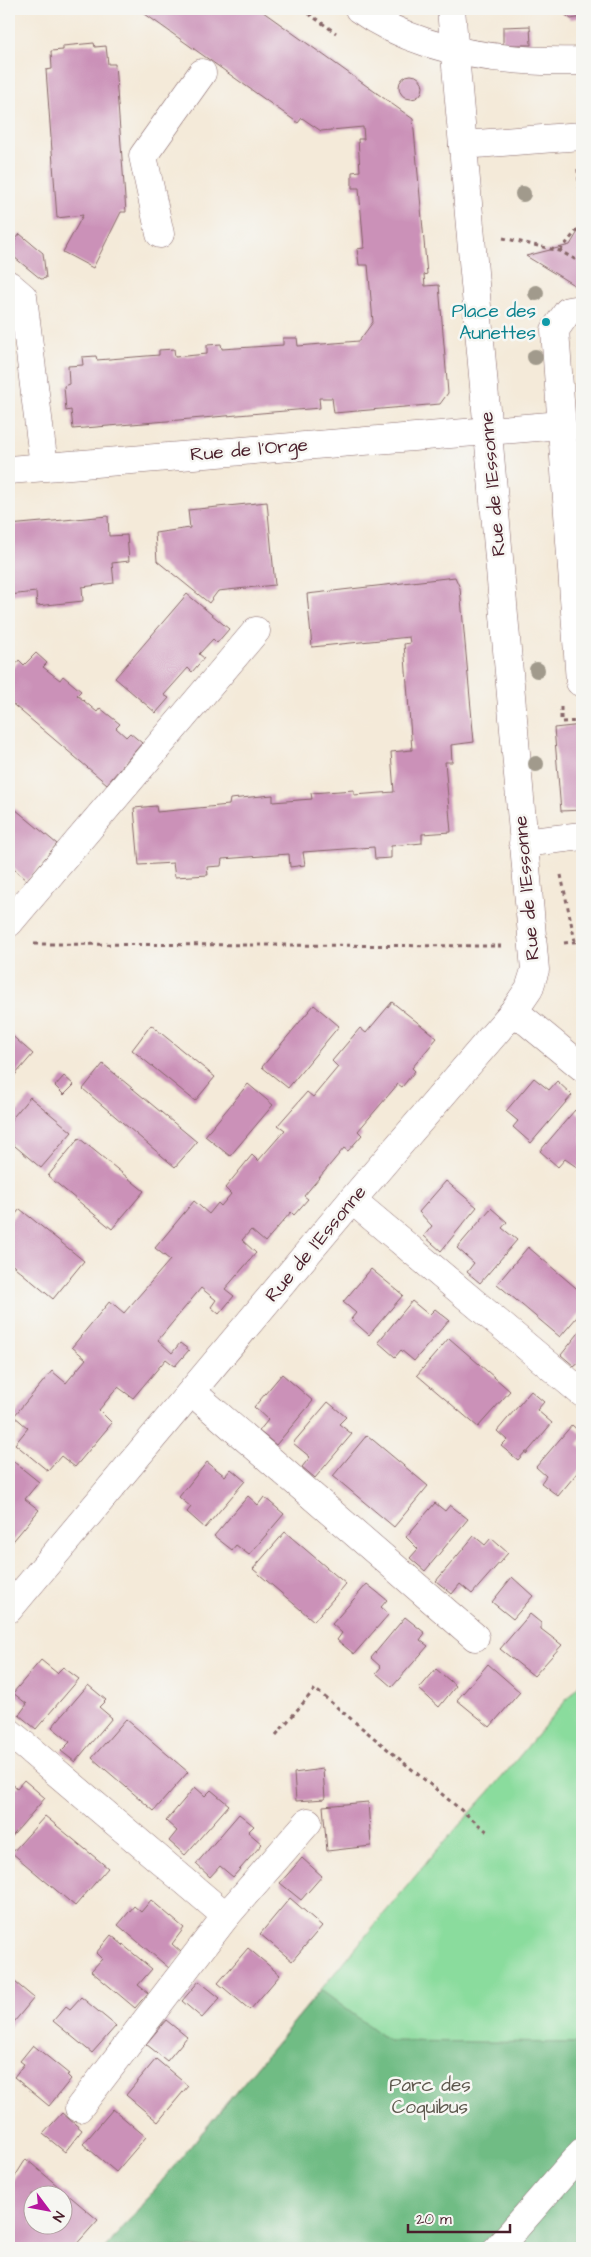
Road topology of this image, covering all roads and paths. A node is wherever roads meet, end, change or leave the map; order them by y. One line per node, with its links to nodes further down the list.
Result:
1 (359, 9): 3 (street)
2 (452, 9): 3 (street, Rue de l'Essonne)
3 (456, 50): 4 (street); 7 (street, Rue de l'Essonne)
4 (582, 61)
5 (202, 73): 10 (street)
6 (582, 136): 7 (street)
7 (463, 145): 17 (street, Rue de l'Essonne)
8 (578, 169): 9 (path)
9 (582, 224): 12 (path)
10 (160, 234)
11 (503, 238): 12 (path)
12 (560, 251): 13 (path)
13 (582, 263)
14 (9, 285): 18 (street)
15 (582, 309): 16 (street)
16 (562, 425): 17 (street); 21 (street)
17 (488, 430): 18 (street, Rue de l'Orge); 23 (street, Rue de l'Essonne)
18 (44, 466): 19 (street, Rue de l'Orge)
19 (9, 470)
20 (256, 631): 25 (street)
21 (582, 682)
22 (582, 836): 23 (street)
23 (523, 843): 28 (street, Rue de l'Essonne)
24 (561, 874): 26 (path)
25 (9, 923)
26 (575, 941)
27 (29, 944): 28 (path)
28 (534, 946): 29 (street, Rue de l'Essonne)
29 (514, 1011): 30 (street); 31 (street, Rue de l'Essonne)
30 (582, 1067)
31 (352, 1200): 32 (street, Rue de l'Essonne); 33 (street)
32 (192, 1392): 34 (street, Rue de l'Essonne); 35 (street)
33 (582, 1393)
34 (9, 1609)
35 (475, 1637)
36 (9, 1732): 40 (street)
37 (276, 1735): 39 (path)
38 (308, 1822): 40 (street)
39 (490, 1834)
40 (226, 1916): 41 (street)
41 (79, 2108)
42 (582, 2152): 43 (street)
43 (498, 2248)

